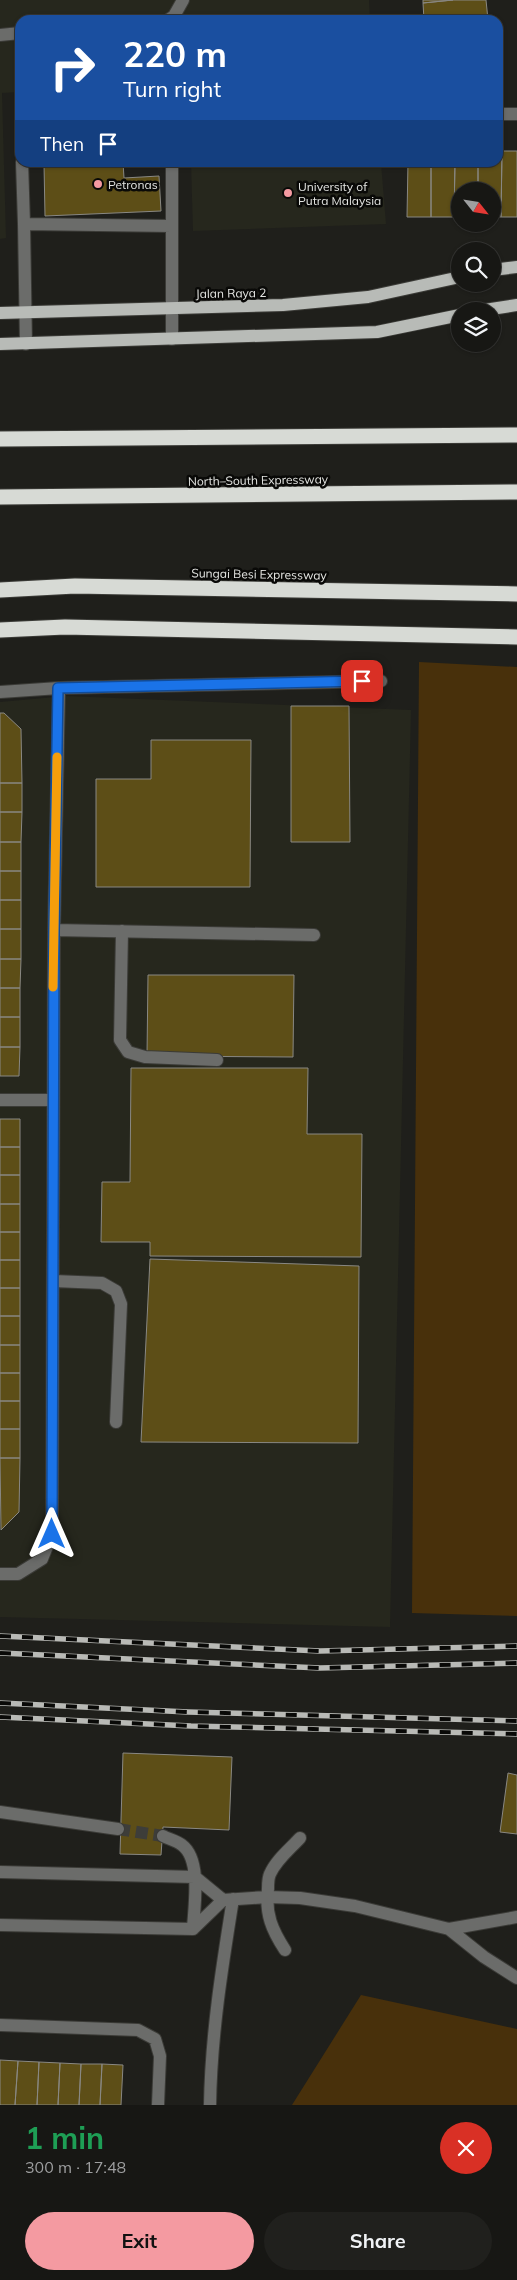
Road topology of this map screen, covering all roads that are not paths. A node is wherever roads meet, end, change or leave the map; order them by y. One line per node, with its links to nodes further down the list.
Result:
1 (183, 0): 2 (street)
2 (175, 15)
3 (15, 33): 4 (street)
4 (0, 34)
5 (503, 114): 6 (street)
6 (517, 114)
7 (22, 167): 9 (street)
8 (172, 167): 10 (street)
9 (24, 224): 10 (street); 17 (street)
10 (172, 226): 16 (street)
11 (517, 267): 12 (main road)
12 (501, 269)
13 (451, 279): 16 (main road, Jalan Raya 2)
14 (517, 305): 15 (main road)
15 (501, 307)
16 (171, 308): 17 (main road, Jalan Raya 2); 20 (street)
17 (25, 312): 18 (main road, Jalan Raya 2); 22 (street)
18 (0, 313)
19 (451, 317): 20 (main road)
20 (172, 339): 22 (main road)
21 (0, 344): 22 (main road)
22 (26, 344)
23 (517, 435): 24 (highway)
24 (0, 439)
25 (517, 492): 26 (highway, North–South Expressway)
26 (0, 498)
27 (0, 590): 28 (highway, Sungai Besi Expressway)
28 (517, 594)
29 (0, 630): 30 (highway)
30 (517, 637)
31 (381, 681): 32 (street)
32 (58, 688): 33 (street); 34 (street)
33 (0, 692)
34 (54, 930): 35 (street); 39 (street)
35 (122, 931): 36 (street); 37 (street)
36 (314, 935)
37 (217, 1060)
38 (0, 1100): 39 (street)
39 (53, 1100): 40 (street)
40 (54, 1281): 41 (street); 42 (street)
41 (116, 1422)
42 (0, 1574)
43 (0, 1812): 44 (street)
44 (118, 1829)
45 (164, 1836): 48 (street)
46 (300, 1838): 49 (street)
47 (0, 1872): 48 (street)
48 (195, 1877): 50 (street); 53 (street)
49 (267, 1897): 50 (street); 54 (street); 55 (street)
50 (228, 1900): 53 (street); 59 (street)
51 (517, 1917): 54 (street)
52 (0, 1925): 53 (street)
53 (193, 1929)
54 (450, 1929): 56 (street)
55 (285, 1950)
56 (517, 1978)
57 (0, 2025): 58 (street)
58 (158, 2105)
59 (210, 2105)

